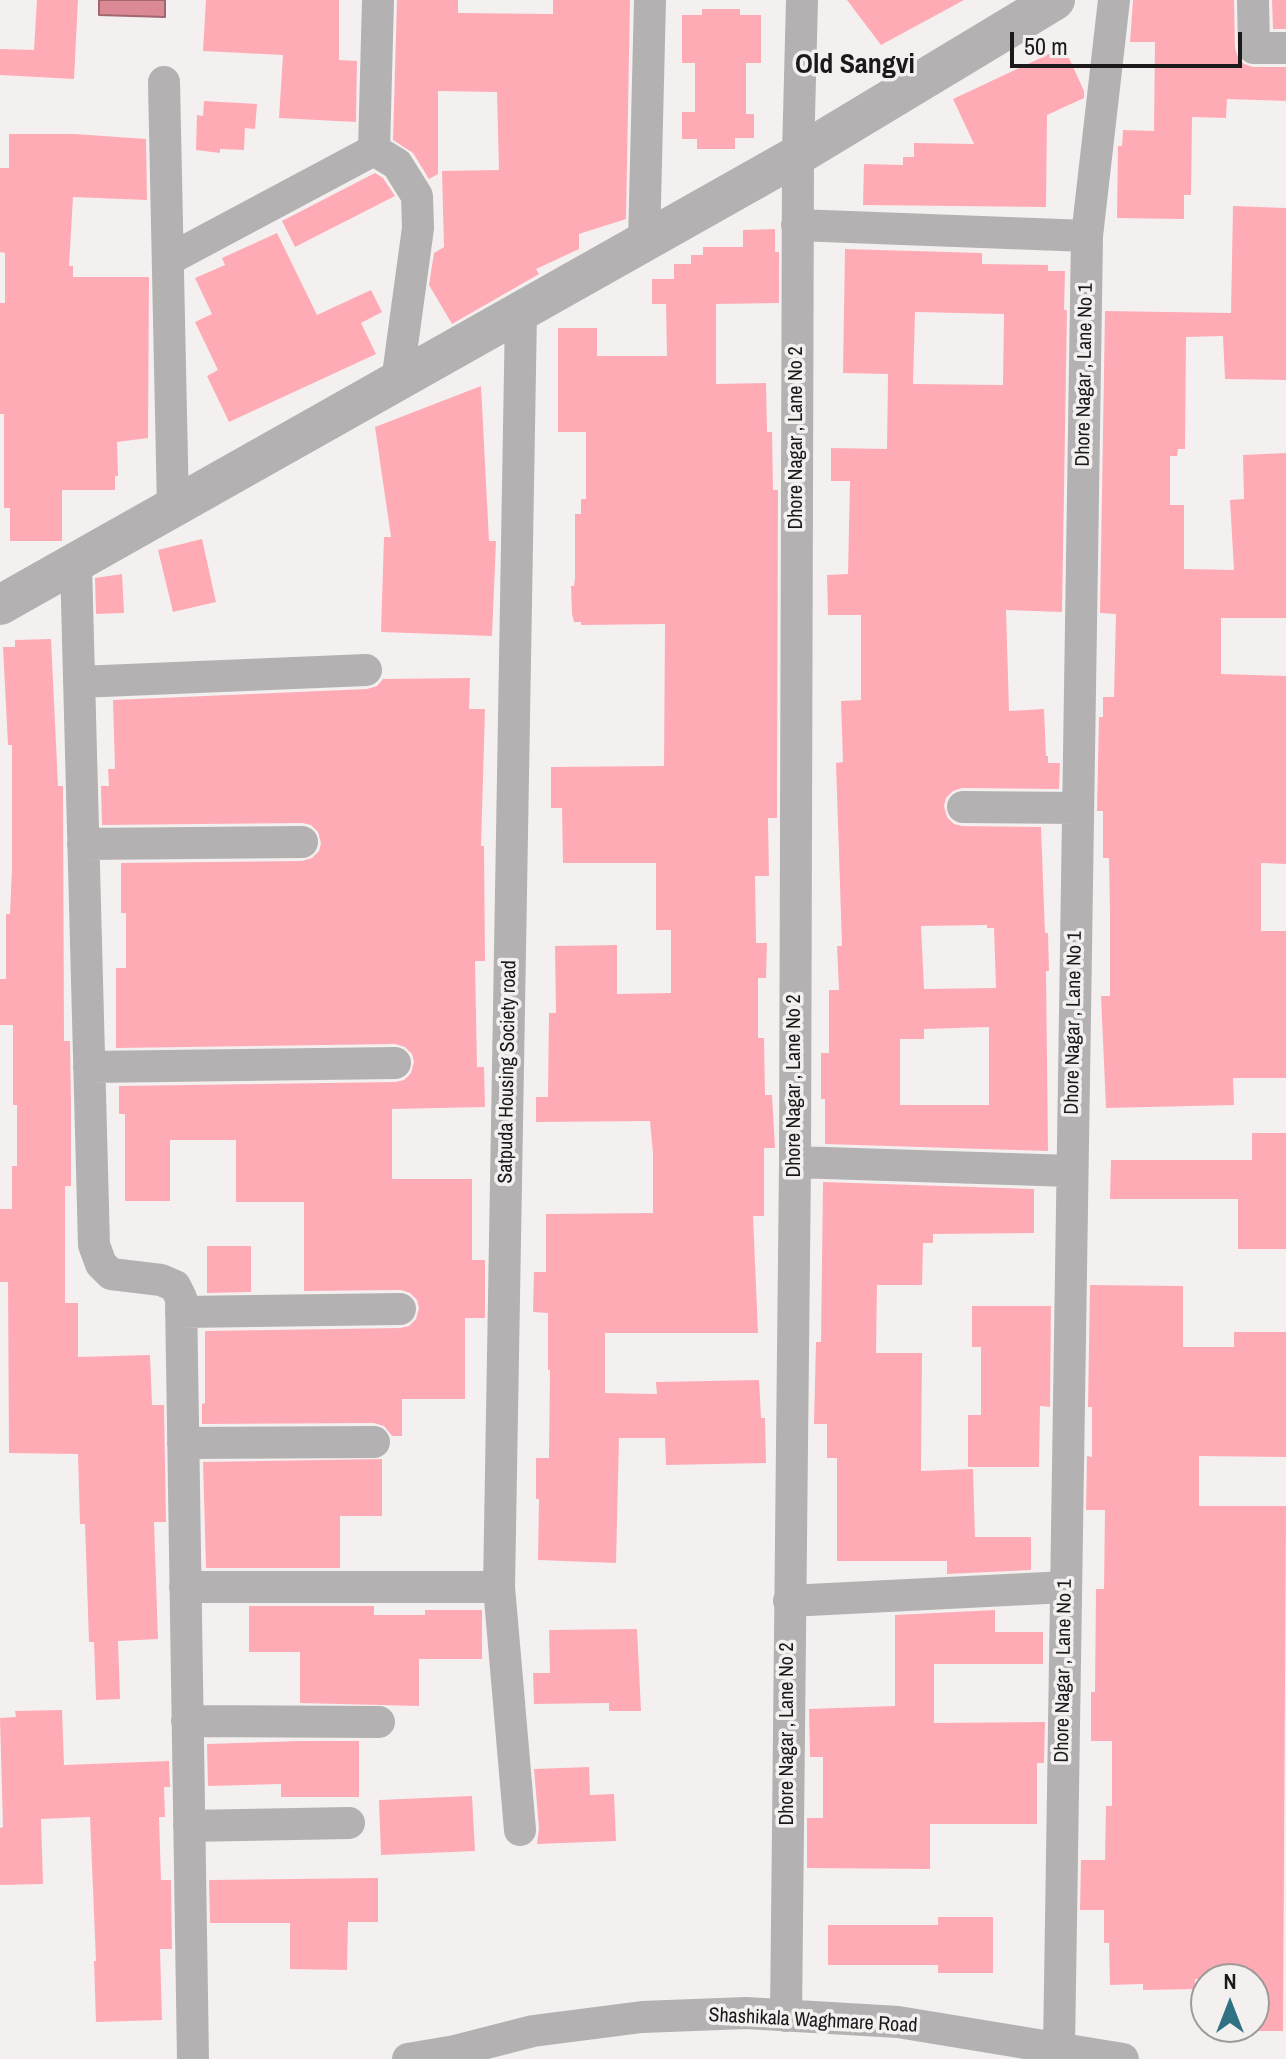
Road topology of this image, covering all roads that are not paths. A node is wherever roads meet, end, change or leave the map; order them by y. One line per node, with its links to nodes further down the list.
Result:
1 (378, 0): 9 (street)
2 (650, 0): 13 (street)
3 (802, 0): 10 (street, Dhore Nagar , Lane No 2)
4 (1055, 0): 10 (street)
5 (1114, 0): 12 (street, Dhore Nagar , Lane No 1)
6 (1253, 0): 7 (street)
7 (1286, 48)
8 (164, 82): 14 (street)
9 (374, 150): 14 (street); 16 (street)
10 (798, 155): 11 (street, Dhore Nagar , Lane No 2); 13 (street)
11 (797, 225): 12 (street); 28 (street, Dhore Nagar , Lane No 2)
12 (1087, 236): 23 (street, Dhore Nagar , Lane No 1)
13 (644, 243): 15 (street)
14 (168, 260): 17 (street)
15 (521, 312): 16 (street); 35 (street, Satpuda Housing Society road)
16 (397, 382): 17 (street)
17 (173, 509): 18 (street)
18 (76, 564): 19 (street); 21 (street)
19 (0, 605)
20 (366, 670): 21 (street)
21 (79, 682): 25 (street)
22 (963, 807): 23 (street)
23 (1077, 808): 29 (street, Dhore Nagar , Lane No 1)
24 (302, 842): 25 (street)
25 (83, 844): 27 (street)
26 (395, 1063): 27 (street)
27 (89, 1067): 31 (street)
28 (795, 1162): 29 (street); 37 (street, Dhore Nagar , Lane No 2)
29 (1071, 1171): 36 (street, Dhore Nagar , Lane No 1)
30 (400, 1309): 31 (street)
31 (181, 1312): 33 (street)
32 (374, 1442): 33 (street)
33 (183, 1443): 34 (street)
34 (185, 1587): 35 (street); 38 (street)
35 (499, 1587): 42 (street, Satpuda Housing Society road)
36 (1066, 1587): 37 (street); 44 (street, Dhore Nagar , Lane No 1)
37 (789, 1601): 43 (street, Dhore Nagar , Lane No 2)
38 (187, 1721): 39 (street); 41 (street)
39 (379, 1722)
40 (349, 1823): 41 (street)
41 (189, 1826): 45 (street)
42 (520, 1830)
43 (786, 2016): 44 (street, Shashikala Waghmare Road); 46 (street, Shashikala Waghmare Road)
44 (1059, 2048): 47 (street, Shashikala Waghmare Road)
45 (193, 2059)
46 (408, 2059)
47 (1123, 2059)

